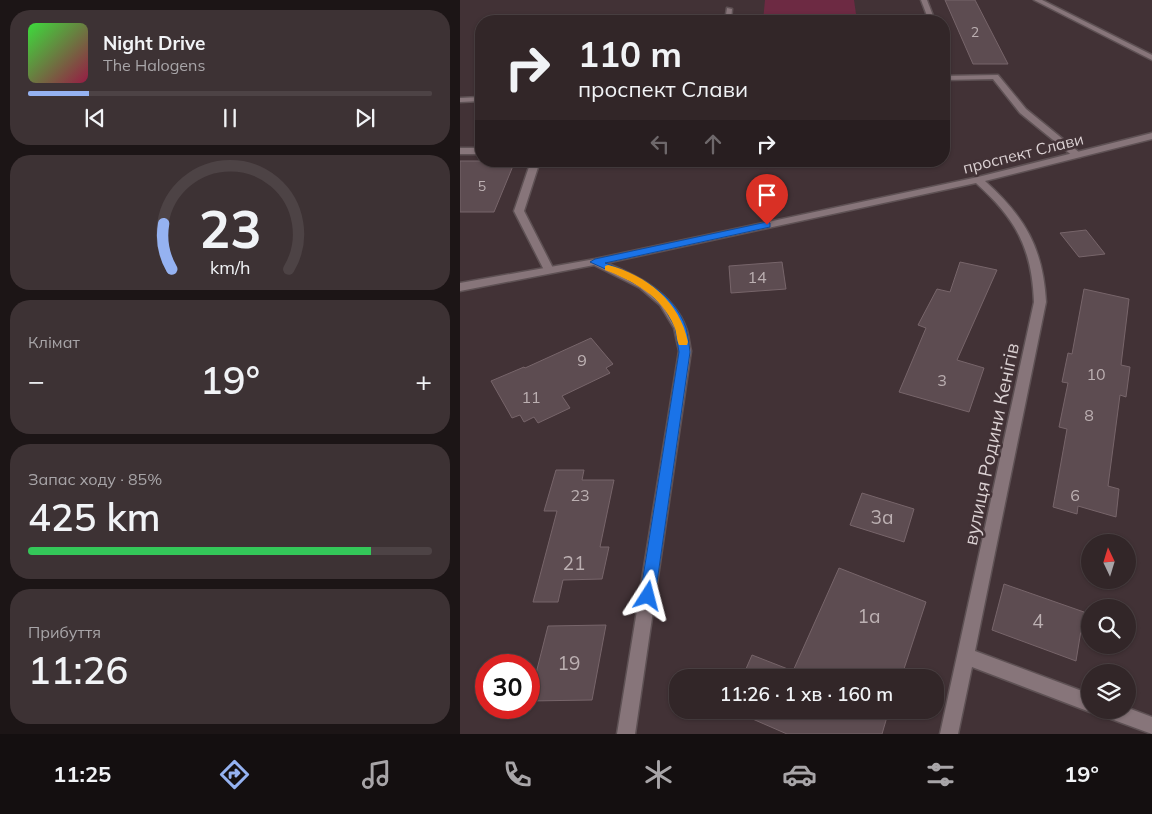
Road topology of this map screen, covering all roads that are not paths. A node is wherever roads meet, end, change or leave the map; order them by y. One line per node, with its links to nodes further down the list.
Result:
1 (924, 0): 5 (street)
2 (1037, 0): 6 (street)
3 (729, 9): 4 (street)
4 (728, 15)
5 (930, 15)
6 (1152, 58)
7 (950, 78): 13 (street)
8 (460, 100): 9 (street)
9 (475, 100)
10 (1152, 136): 13 (street, проспект Слави)
11 (460, 151): 12 (street)
12 (475, 151)
13 (1077, 155): 15 (street, проспект Слави)
14 (534, 167): 17 (street)
15 (978, 180): 16 (street, проспект Слави); 19 (street, вулиця Родини Кенігів)
16 (595, 262): 17 (street, проспект Слави); 23 (street)
17 (549, 270): 18 (street, проспект Слави)
18 (460, 287)
19 (965, 656): 20 (street); 24 (street, вулиця Родини Кенігів)
20 (1081, 700)
21 (1133, 719): 22 (street)
22 (1152, 726)
23 (626, 734)
24 (949, 734)

